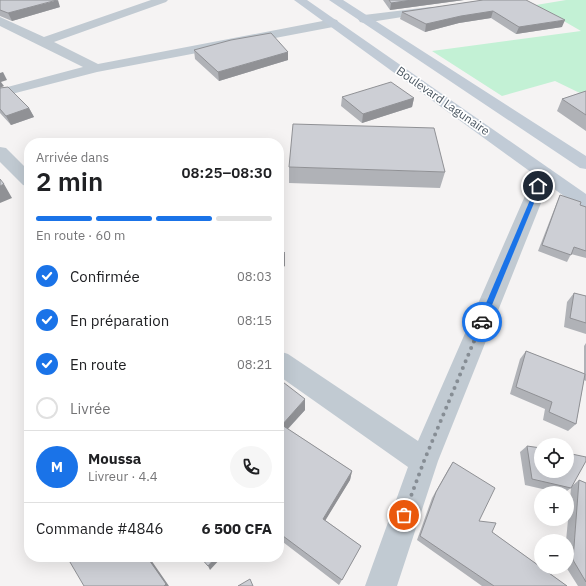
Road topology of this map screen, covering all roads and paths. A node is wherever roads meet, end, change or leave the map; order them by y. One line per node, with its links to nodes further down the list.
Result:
1 (162, 0): 8 (street)
2 (300, 0): 7 (main road, Boulevard Lagunaire)
3 (335, 0): 5 (main road, Boulevard Lagunaire)
4 (441, 8): 5 (street)
5 (364, 19): 12 (main road, Boulevard Lagunaire)
6 (0, 21): 8 (street)
7 (333, 23): 9 (street); 13 (main road, Boulevard Lagunaire)
8 (43, 42): 9 (street)
9 (96, 68): 10 (street)
10 (0, 93)
11 (0, 152): 14 (street)
12 (586, 164)
13 (544, 173): 15 (main road, Boulevard Lagunaire); 17 (street)
14 (24, 176)
15 (586, 203)
16 (284, 365): 17 (street)
17 (424, 461): 18 (street)
18 (380, 586)

